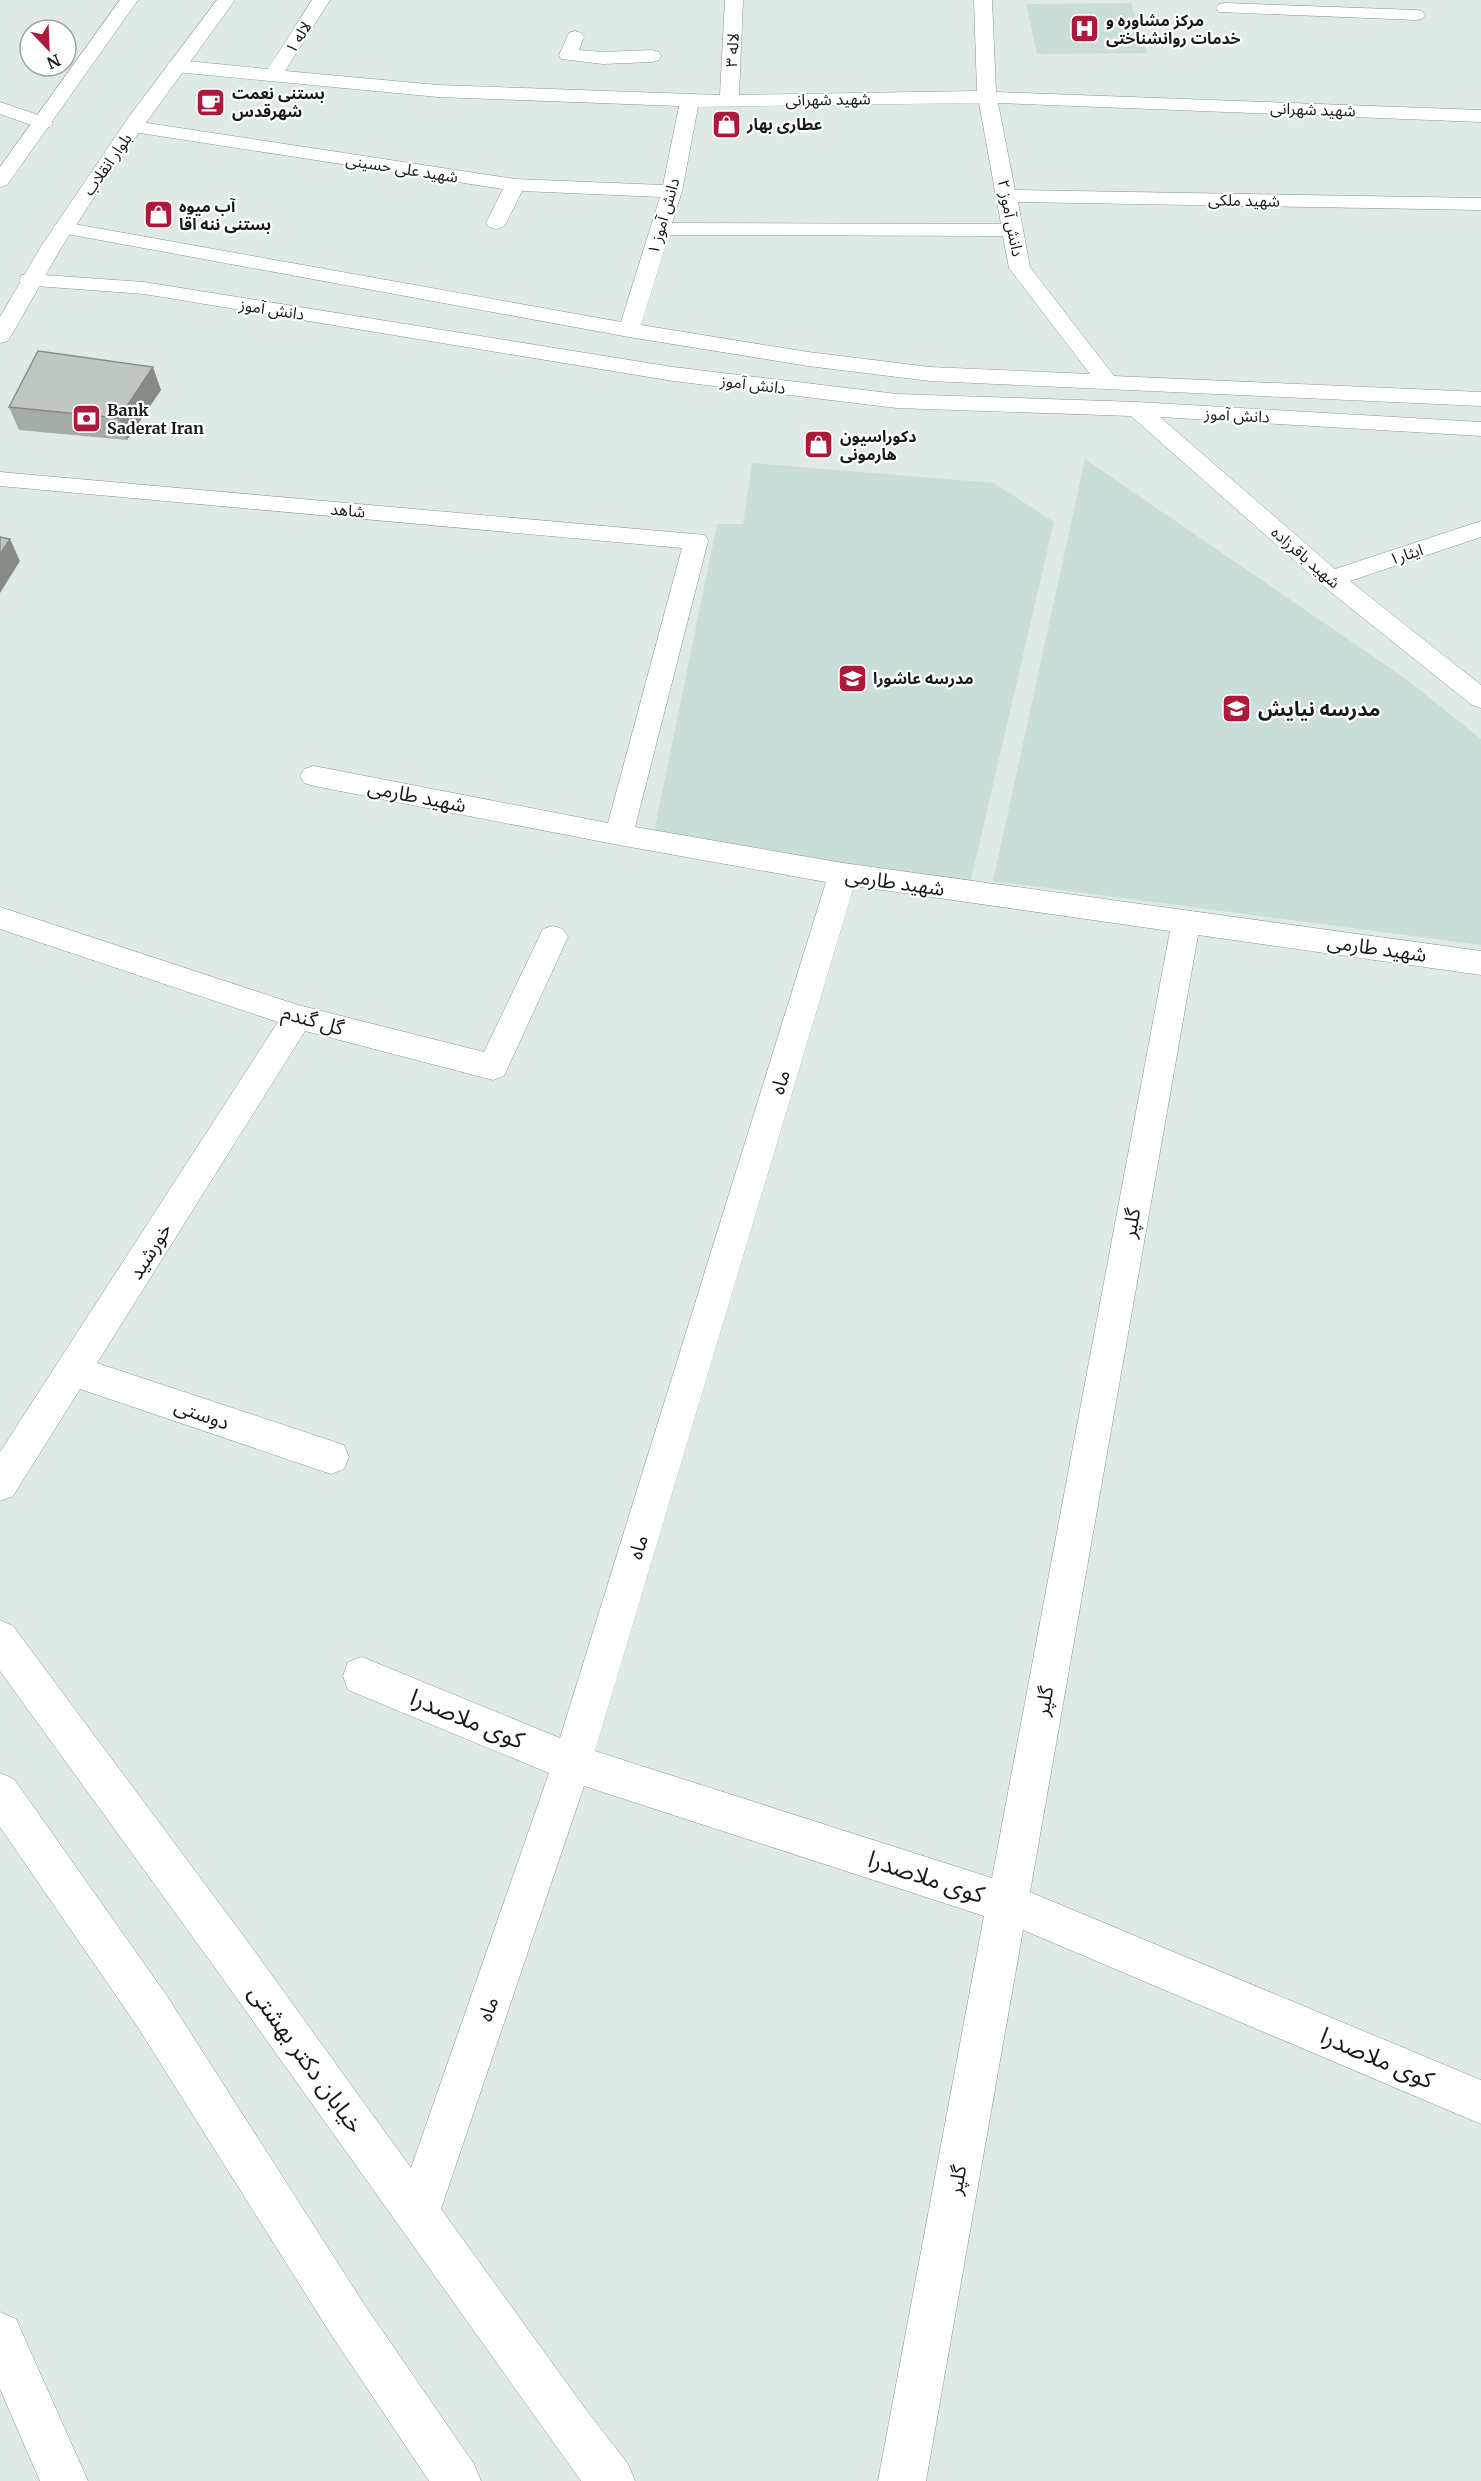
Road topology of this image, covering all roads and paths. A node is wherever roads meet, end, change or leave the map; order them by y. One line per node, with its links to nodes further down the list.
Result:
1 (129, 0): 20 (street)
2 (226, 0): 12 (street, بلوار انقلاب)
3 (321, 0): 13 (street, لاله ۱)
4 (734, 0): 17 (street, لاله ۳)
5 (984, 0): 15 (street, دانش آموز ۲)
6 (1357, 6): 7 (street); 8 (street)
7 (1225, 8)
8 (1416, 15)
9 (575, 37): 11 (street)
10 (652, 56): 11 (street)
11 (603, 58): 14 (street)
12 (176, 66): 13 (street, شهید شهرانی); 21 (street, بلوار انقلاب)
13 (274, 74): 14 (street, شهید شهرانی)
14 (609, 97): 16 (street, شهید شهرانی)
15 (987, 97): 17 (street, شهید شهرانی); 19 (street, شهید شهرانی); 25 (street, دانش آموز ۲)
16 (690, 100): 17 (street, شهید شهرانی); 24 (street, دانش آموز ۱)
17 (729, 100)
18 (0, 108): 20 (street)
19 (1481, 116)
20 (43, 123): 22 (street)
21 (134, 127): 23 (street, شهید علی حسینی); 28 (street, بلوار انقلاب)
22 (0, 181)
23 (515, 185): 24 (street, شهید علی حسینی); 27 (street)
24 (672, 191): 29 (street, دانش آموز ۱)
25 (1006, 196): 26 (street, شهید ملکی); 30 (street, دانش آموز ۲)
26 (1481, 204)
27 (496, 223)
28 (63, 228): 31 (street, دانش آموز); 33 (street, بلوار انقلاب)
29 (660, 229): 30 (street); 34 (street, دانش آموز ۱)
30 (1013, 230): 36 (street, دانش آموز ۲)
31 (168, 249): 32 (street); 34 (street, دانش آموز)
32 (138, 273): 33 (street, دانش آموز); 38 (street, دانش آموز)
33 (30, 280): 35 (street, بلوار انقلاب)
34 (629, 330): 36 (street, دانش آموز)
35 (0, 336)
36 (1108, 383): 37 (street, دانش آموز)
37 (1481, 399)
38 (1137, 410): 39 (street, دانش آموز); 42 (street, شهید باقرزاده)
39 (1481, 429)
40 (0, 479): 45 (street, شاهد)
41 (1481, 529): 42 (street, ایثار۱)
42 (1331, 579): 43 (street, شهید باقرزاده)
43 (1481, 699)
44 (314, 776): 45 (street, شهید طارمی)
45 (619, 835): 46 (street, شهید طارمی)
46 (843, 874): 48 (street, شهید طارمی); 57 (street, ماه)
47 (0, 918): 51 (street, گل گندم)
48 (1186, 922): 50 (street, شهید طارمی); 59 (street, گلپر)
49 (553, 937): 51 (street, گل گندم)
50 (1481, 963)
51 (298, 1017): 52 (street, خورشید)
52 (74, 1371): 53 (street, دوستی); 54 (street, خورشید)
53 (331, 1457)
54 (0, 1484)
55 (0, 1639): 61 (street, خیابان دکتر بهشتی)
56 (362, 1676): 57 (street, کوی ملاصدرا)
57 (572, 1763): 59 (street, کوی ملاصدرا); 61 (street, ماه)
58 (0, 1793): 64 (street)
59 (1007, 1903): 60 (street, کوی ملاصدرا); 66 (street, گلپر)
60 (1481, 2102)
61 (417, 2213): 65 (street, خیابان دکتر بهشتی)
62 (0, 2335): 63 (street)
63 (64, 2481)
64 (457, 2481)
65 (610, 2481)
66 (902, 2481)

